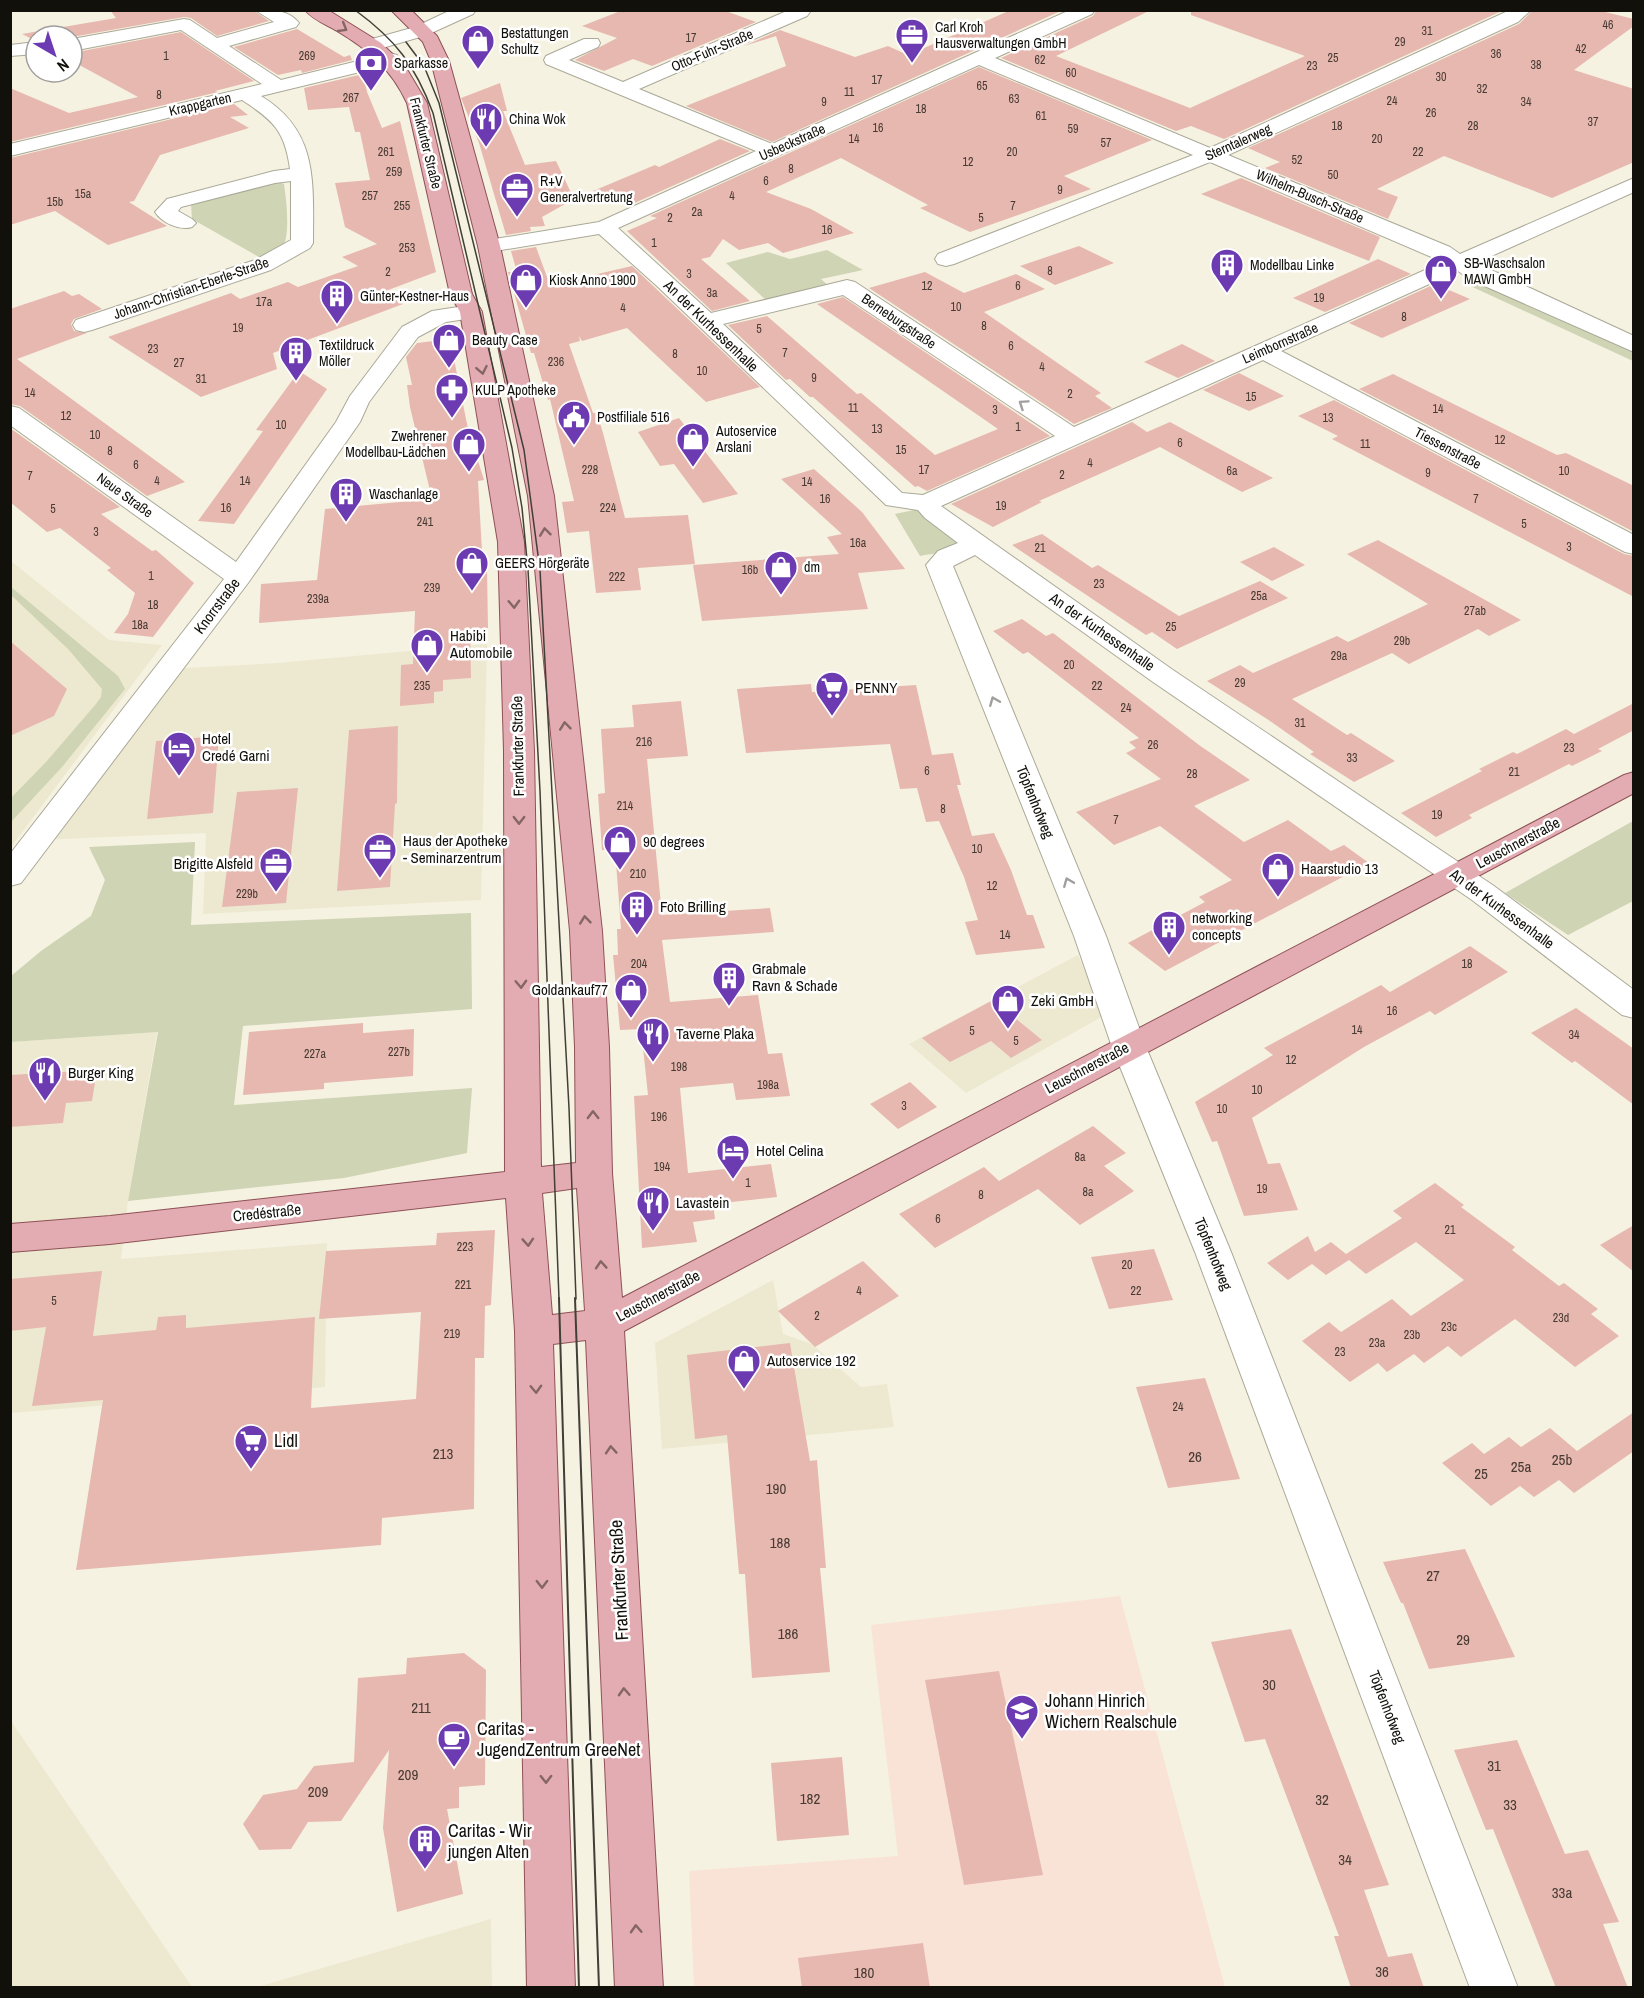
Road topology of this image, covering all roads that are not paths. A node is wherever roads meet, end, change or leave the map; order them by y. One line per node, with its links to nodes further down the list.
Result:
1 (264, 10): 12 (street)
2 (314, 10): 13 (main road, Frankfurter Straße, one-way to 13)
3 (400, 10): 9 (main road, Frankfurter Straße)
4 (467, 10): 9 (street)
5 (1086, 10): 15 (street, Usbeckstraße)
6 (1522, 10): 21 (street, Sterntalerweg)
7 (801, 12): 17 (street, Otto-Fuhr-Straße)
8 (182, 17): 10 (street); 12 (street)
9 (421, 31): 13 (street); 26 (main road, Frankfurter Straße)
10 (84, 42)
11 (591, 43): 17 (street)
12 (214, 44): 16 (street)
13 (372, 45): 14 (main road, Frankfurter Straße)
14 (390, 59): 16 (street, Krappgarten); 27 (main road, Frankfurter Straße)
15 (981, 59): 20 (street, Usbeckstraße); 21 (street, Wilhelm-Busch-Straße)
16 (276, 85): 18 (street, Krappgarten)
17 (623, 89): 20 (street)
18 (244, 93): 19 (street, Krappgarten); 22 (street, Johann-Christian-Eberle-Straße)
19 (10, 150)
20 (772, 151): 25 (street, Usbeckstraße)
21 (1211, 155): 28 (street, Sterntalerweg); 29 (street, Wilhelm-Busch-Straße)
22 (302, 174): 24 (street); 32 (street, Johann-Christian-Eberle-Straße)
23 (1634, 184): 29 (street, Leimbornstraße)
24 (185, 223)
25 (604, 227): 26 (street, Usbeckstraße); 31 (street, An der Kurhessenhalle)
26 (489, 246): 27 (main road); 30 (main road, Frankfurter Straße)
27 (452, 252): 30 (main road, Frankfurter Straße)
28 (946, 259)
29 (1460, 263): 33 (street, Wilhelm-Busch-Straße); 34 (street, Leimbornstraße)
30 (478, 305): 40 (street, Knorrstraße); 46 (main road, Frankfurter Straße, one-way to 30); 47 (main road, Frankfurter Straße, one-way to 47)
31 (705, 321): 36 (street, Berneburgstraße, one-way to 31); 37 (street, An der Kurhessenhalle)
32 (84, 325)
33 (1634, 345)
34 (1263, 351): 36 (street, Leimbornstraße); 39 (street, Tiessenstraße)
35 (10, 413): 40 (street, Neue Straße)
36 (1071, 436): 37 (street, Leimbornstraße)
37 (926, 503): 38 (street, An der Kurhessenhalle)
38 (978, 544): 43 (street, An der Kurhessenhalle); 45 (street, Töpfenhofweg, one-way to 38)
39 (1634, 546)
40 (239, 577): 42 (street, Knorrstraße)
41 (1634, 781): 43 (main road, Leuschnerstraße)
42 (10, 876)
43 (1456, 876): 44 (street, An der Kurhessenhalle); 45 (main road, Leuschnerstraße)
44 (1627, 995)
45 (1129, 1047): 49 (main road, Leuschnerstraße); 53 (street, Töpfenhofweg)
46 (594, 1173): 47 (main road); 49 (main road, Frankfurter Straße, one-way to 46)
47 (523, 1184): 48 (main road, Credéstraße); 50 (main road, Frankfurter Straße, one-way to 50)
48 (10, 1238)
49 (605, 1324): 50 (main road, Leuschnerstraße); 52 (main road, Frankfurter Straße, one-way to 49)
50 (534, 1330): 51 (main road, Frankfurter Straße, one-way to 51)
51 (551, 1988)
52 (639, 1988)
53 (1494, 1988)

